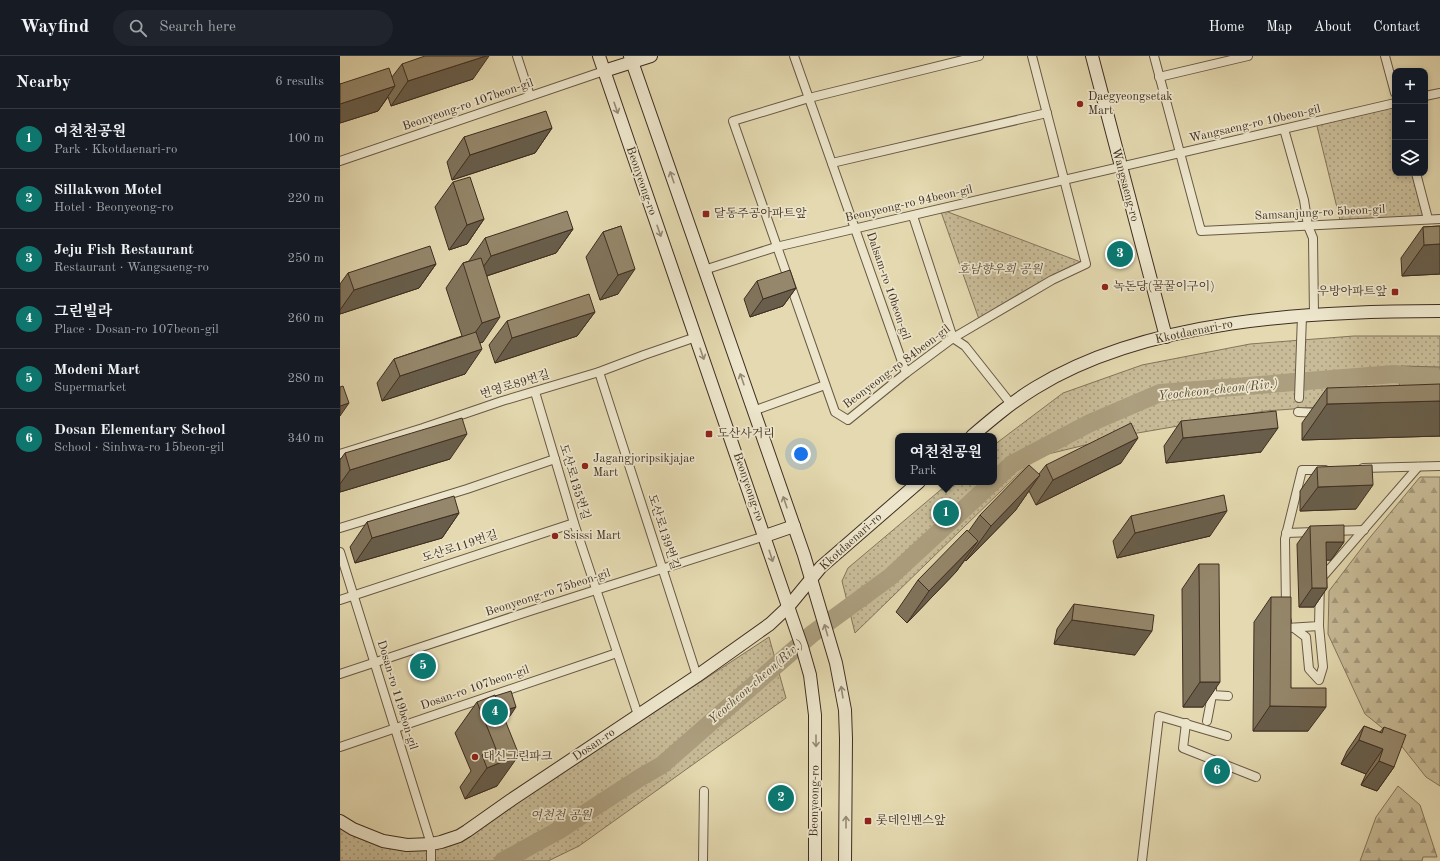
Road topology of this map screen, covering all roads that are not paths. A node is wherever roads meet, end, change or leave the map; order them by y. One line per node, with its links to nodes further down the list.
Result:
1 (517, 56): 17 (street)
2 (599, 56): 12 (main road, Beonyeong-ro)
3 (651, 56): 11 (main road)
4 (794, 56): 18 (street, Dalsam-ro 10beon-gil)
5 (979, 56): 18 (street)
6 (1032, 56): 20 (street)
7 (1092, 56): 25 (main road, Wangsaeng-ro)
8 (1154, 56): 13 (street)
9 (1248, 56): 13 (street)
10 (1385, 56): 14 (street)
11 (631, 59): 12 (main road); 34 (main road, one-way to 11)
12 (604, 71): 17 (street, Beonyeong-ro 107beon-gil); 38 (main road, Beonyeong-ro, one-way to 38)
13 (1159, 77): 22 (street)
14 (1392, 82)
15 (1440, 93): 16 (street)
16 (1428, 95)
17 (530, 96): 23 (street, Beonyeong-ro 107beon-gil)
18 (809, 98): 24 (street, Dalsam-ro 10beon-gil); 33 (street)
19 (1392, 104): 21 (street, Wangsaeng-ro 10beon-gil)
20 (1047, 113): 24 (street); 27 (street)
21 (1284, 129): 22 (street, Wangsaeng-ro 10beon-gil); 31 (street)
22 (1180, 154): 25 (street, Wangsaeng-ro 10beon-gil); 31 (street, Samsanjung-ro 5beon-gil)
23 (340, 161)
24 (832, 163): 32 (street, Dalsam-ro 10beon-gil)
25 (1121, 167): 27 (street, Beonyeong-ro 94beon-gil); 39 (main road, Wangsaeng-ro)
26 (1417, 176): 29 (street)
27 (1064, 180): 28 (street, Beonyeong-ro 94beon-gil); 40 (street, Beonyeong-ro 84beon-gil)
28 (913, 216): 32 (street, Beonyeong-ro 94beon-gil); 40 (street)
29 (1428, 219): 30 (street, Samsanjung-ro 5beon-gil); 31 (street, Samsanjung-ro 5beon-gil)
30 (1440, 219)
31 (1308, 226): 36 (street)
32 (855, 228): 33 (street, Beonyeong-ro 94beon-gil); 42 (street, Dalsam-ro 10beon-gil)
33 (776, 247): 34 (street, Beonyeong-ro 94beon-gil); 43 (street)
34 (704, 270): 47 (main road, one-way to 34)
35 (1440, 311): 36 (main road, Kkotdaenari-ro)
36 (1314, 315): 37 (main road, Kkotdaenari-ro)
37 (1302, 316): 39 (main road, Kkotdaenari-ro); 45 (street)
38 (696, 337): 41 (street, 번영로89번길); 63 (main road, Beonyeong-ro, one-way to 63)
39 (1166, 337): 46 (main road, Kkotdaenari-ro)
40 (953, 338): 42 (street, Beonyeong-ro 84beon-gil); 46 (street)
41 (599, 372): 44 (street, 번영로89번길); 65 (street, 도산로139번길)
42 (906, 373): 43 (street, Beonyeong-ro 84beon-gil)
43 (825, 385): 47 (street)
44 (535, 392): 51 (street, 번영로89번길); 52 (street, 도산로135번길)
45 (1299, 398)
46 (1011, 404): 50 (main road, Kkotdaenari-ro)
47 (753, 411): 59 (main road, one-way to 47)
48 (1298, 412): 49 (street)
49 (1330, 413)
50 (976, 433)
51 (340, 454)
52 (554, 459): 58 (street, 도산로135번길); 60 (street)
53 (1418, 466): 54 (street); 55 (street); 61 (street)
54 (1440, 466)
55 (1356, 468)
56 (1333, 469): 62 (street)
57 (916, 485): 66 (main road, Kkotdaenari-ro)
58 (574, 523): 67 (street, 도산로135번길); 68 (street, 도산로119번길)
59 (794, 526): 63 (main road); 66 (main road)
60 (340, 528)
61 (1364, 530): 62 (street); 71 (street)
62 (1286, 533): 72 (street)
63 (765, 536): 65 (street, Beonyeong-ro 75beon-gil); 70 (main road, Beonyeong-ro, one-way to 70)
64 (340, 552): 68 (street, Dosan-ro 119beon-gil)
65 (662, 569): 67 (street, Beonyeong-ro 75beon-gil); 77 (street, 도산로139번길)
66 (811, 579): 70 (main road, Kkotdaenari-ro); 93 (main road, one-way to 66)
67 (597, 590): 73 (street, 도산로135번길); 74 (street, Beonyeong-ro 75beon-gil)
68 (354, 595): 69 (street, 도산로119번길); 74 (street, Dosan-ro 119beon-gil)
69 (340, 600)
70 (790, 612): 77 (main road, Dosan-ro); 92 (main road, Beonyeong-ro, one-way to 92)
71 (1319, 626): 72 (street); 72 (street)
72 (1294, 628)
73 (617, 653): 80 (street, 도산로135번길); 83 (street, Dosan-ro 107beon-gil)
74 (375, 663): 76 (street, Beonyeong-ro 75beon-gil); 83 (street, Dosan-ro 119beon-gil)
75 (1212, 672): 78 (street)
76 (340, 674)
77 (697, 676): 80 (main road, Dosan-ro)
78 (1212, 695): 79 (street); 81 (street)
79 (1228, 696)
80 (638, 716): 89 (main road, Dosan-ro)
81 (1207, 721)
82 (1186, 723): 84 (street); 86 (street); 94 (street)
83 (395, 728): 85 (street, Dosan-ro 107beon-gil); 89 (street, Dosan-ro 119beon-gil)
84 (1227, 736)
85 (340, 747)
86 (1256, 777)
87 (704, 790): 91 (street)
88 (340, 821): 89 (main road, Dosan-ro)
89 (431, 844): 90 (street, Dosan-ro 119beon-gil)
90 (431, 861)
91 (702, 861)
92 (814, 861)
93 (846, 861)
94 (1142, 861)

